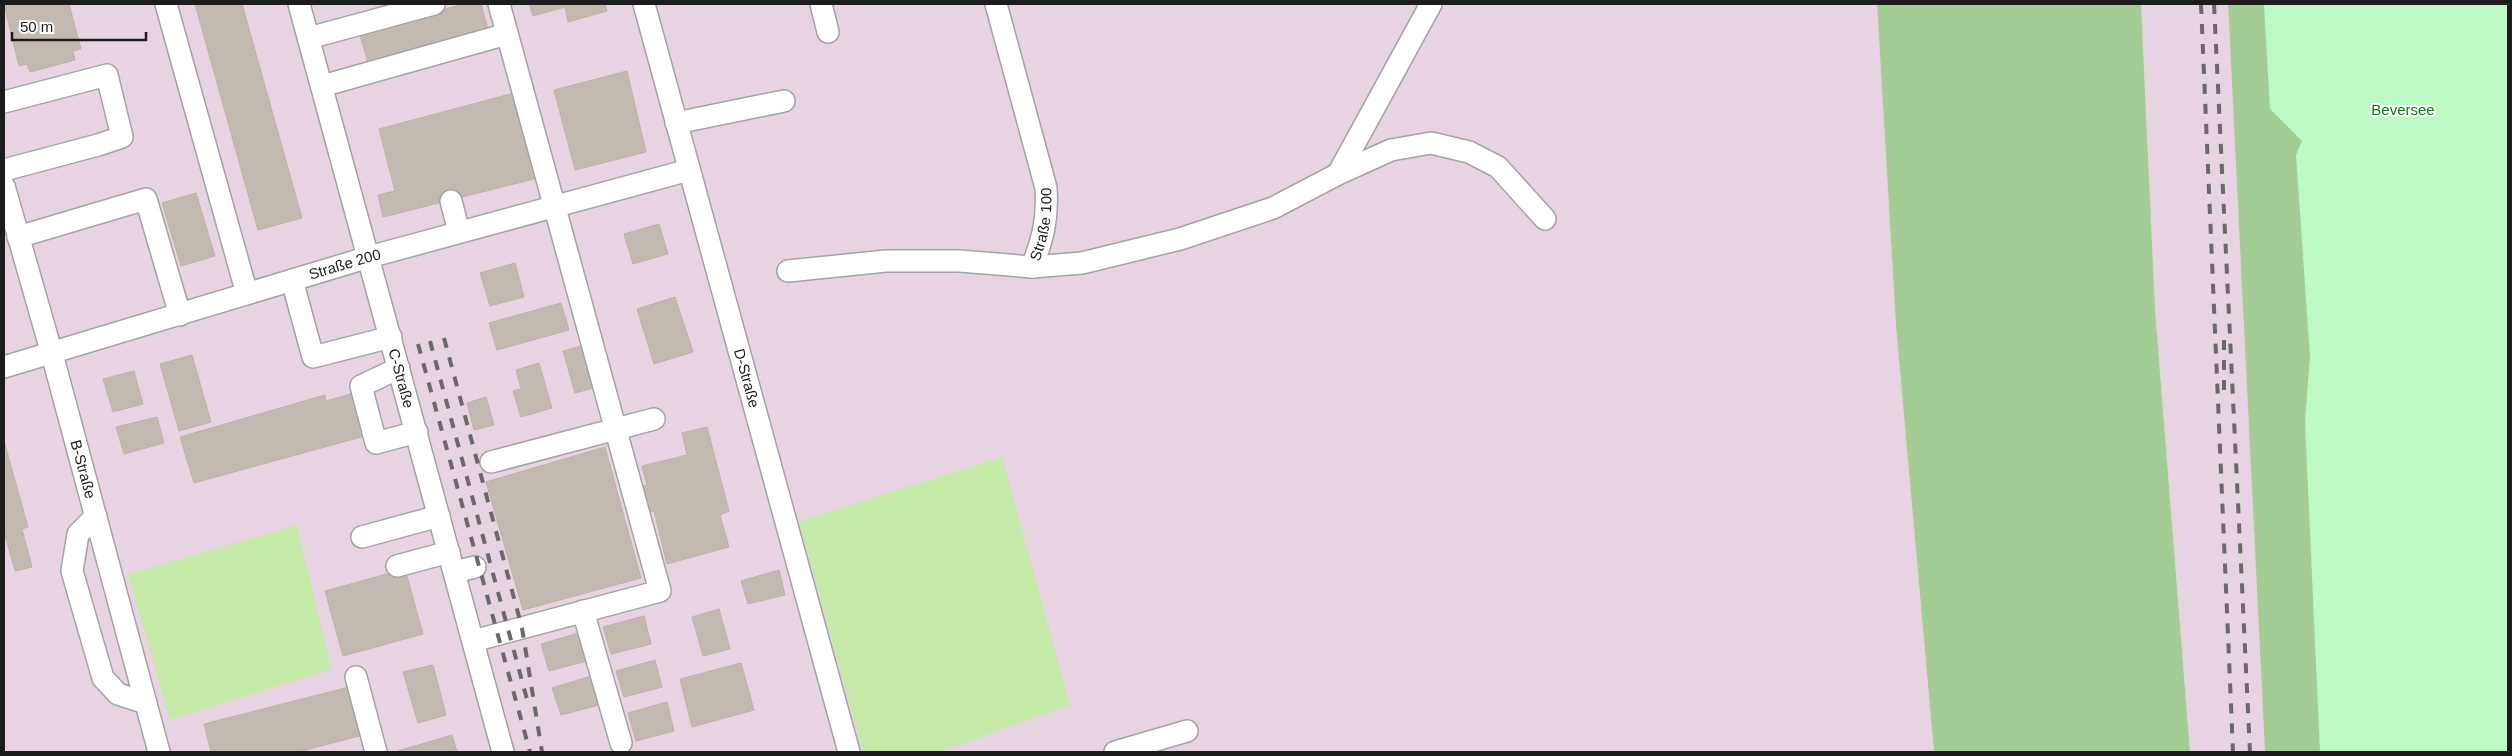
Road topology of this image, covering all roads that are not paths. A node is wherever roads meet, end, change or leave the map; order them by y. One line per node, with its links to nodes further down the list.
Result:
1 (166, 4): 29 (lane)
2 (299, 4): 11 (lane, C-Straße)
3 (434, 4): 11 (lane)
4 (498, 4): 10 (lane)
5 (644, 4): 15 (lane, D-Straße)
6 (821, 4): 9 (lane)
7 (996, 4): 26 (lane, Straße 100)
8 (1431, 4): 18 (lane)
9 (828, 32)
10 (507, 34): 12 (lane); 21 (lane)
11 (308, 38): 12 (lane, C-Straße)
12 (322, 86): 25 (lane, C-Straße)
13 (784, 101): 15 (lane)
14 (4, 102): 16 (lane)
15 (676, 123): 17 (lane, D-Straße)
16 (4, 170)
17 (689, 170): 21 (lane, Straße 200); 54 (lane, D-Straße)
18 (1338, 174): 22 (lane); 26 (lane)
19 (4, 186): 24 (lane, B-Straße)
20 (451, 201): 23 (lane)
21 (555, 206): 23 (lane, Straße 200); 36 (lane)
22 (1545, 219)
23 (459, 232): 25 (lane, Straße 200)
24 (18, 237): 30 (lane); 32 (lane, B-Straße)
25 (369, 257): 28 (lane, Straße 200); 31 (lane, C-Straße)
26 (1032, 267): 27 (lane, Straße 100)
27 (788, 271)
28 (292, 280): 29 (lane, Straße 200); 31 (lane)
29 (248, 294): 30 (lane, Straße 200)
30 (180, 315): 32 (lane, Straße 200)
31 (391, 337): 34 (lane, C-Straße)
32 (52, 354): 33 (lane, Straße 200); 39 (lane, B-Straße)
33 (4, 367)
34 (399, 368): 37 (lane, C-Straße); 37 (lane)
35 (654, 419): 36 (lane)
36 (615, 430): 38 (lane); 45 (lane)
37 (417, 432): 40 (lane, C-Straße)
38 (491, 462)
39 (96, 516): 48 (lane, B-Straße); 48 (lane)
40 (439, 516): 41 (lane); 42 (lane, C-Straße)
41 (362, 537)
42 (452, 562): 43 (lane); 44 (lane); 46 (lane, C-Straße)
43 (397, 566)
44 (475, 567)
45 (583, 611): 46 (lane); 50 (lane)
46 (473, 641): 53 (lane, C-Straße)
47 (356, 677): 52 (lane)
48 (146, 703): 51 (lane, B-Straße)
49 (1187, 731): 55 (lane)
50 (621, 743)
51 (159, 752)
52 (376, 752)
53 (503, 752)
54 (849, 752)
55 (1115, 752)

